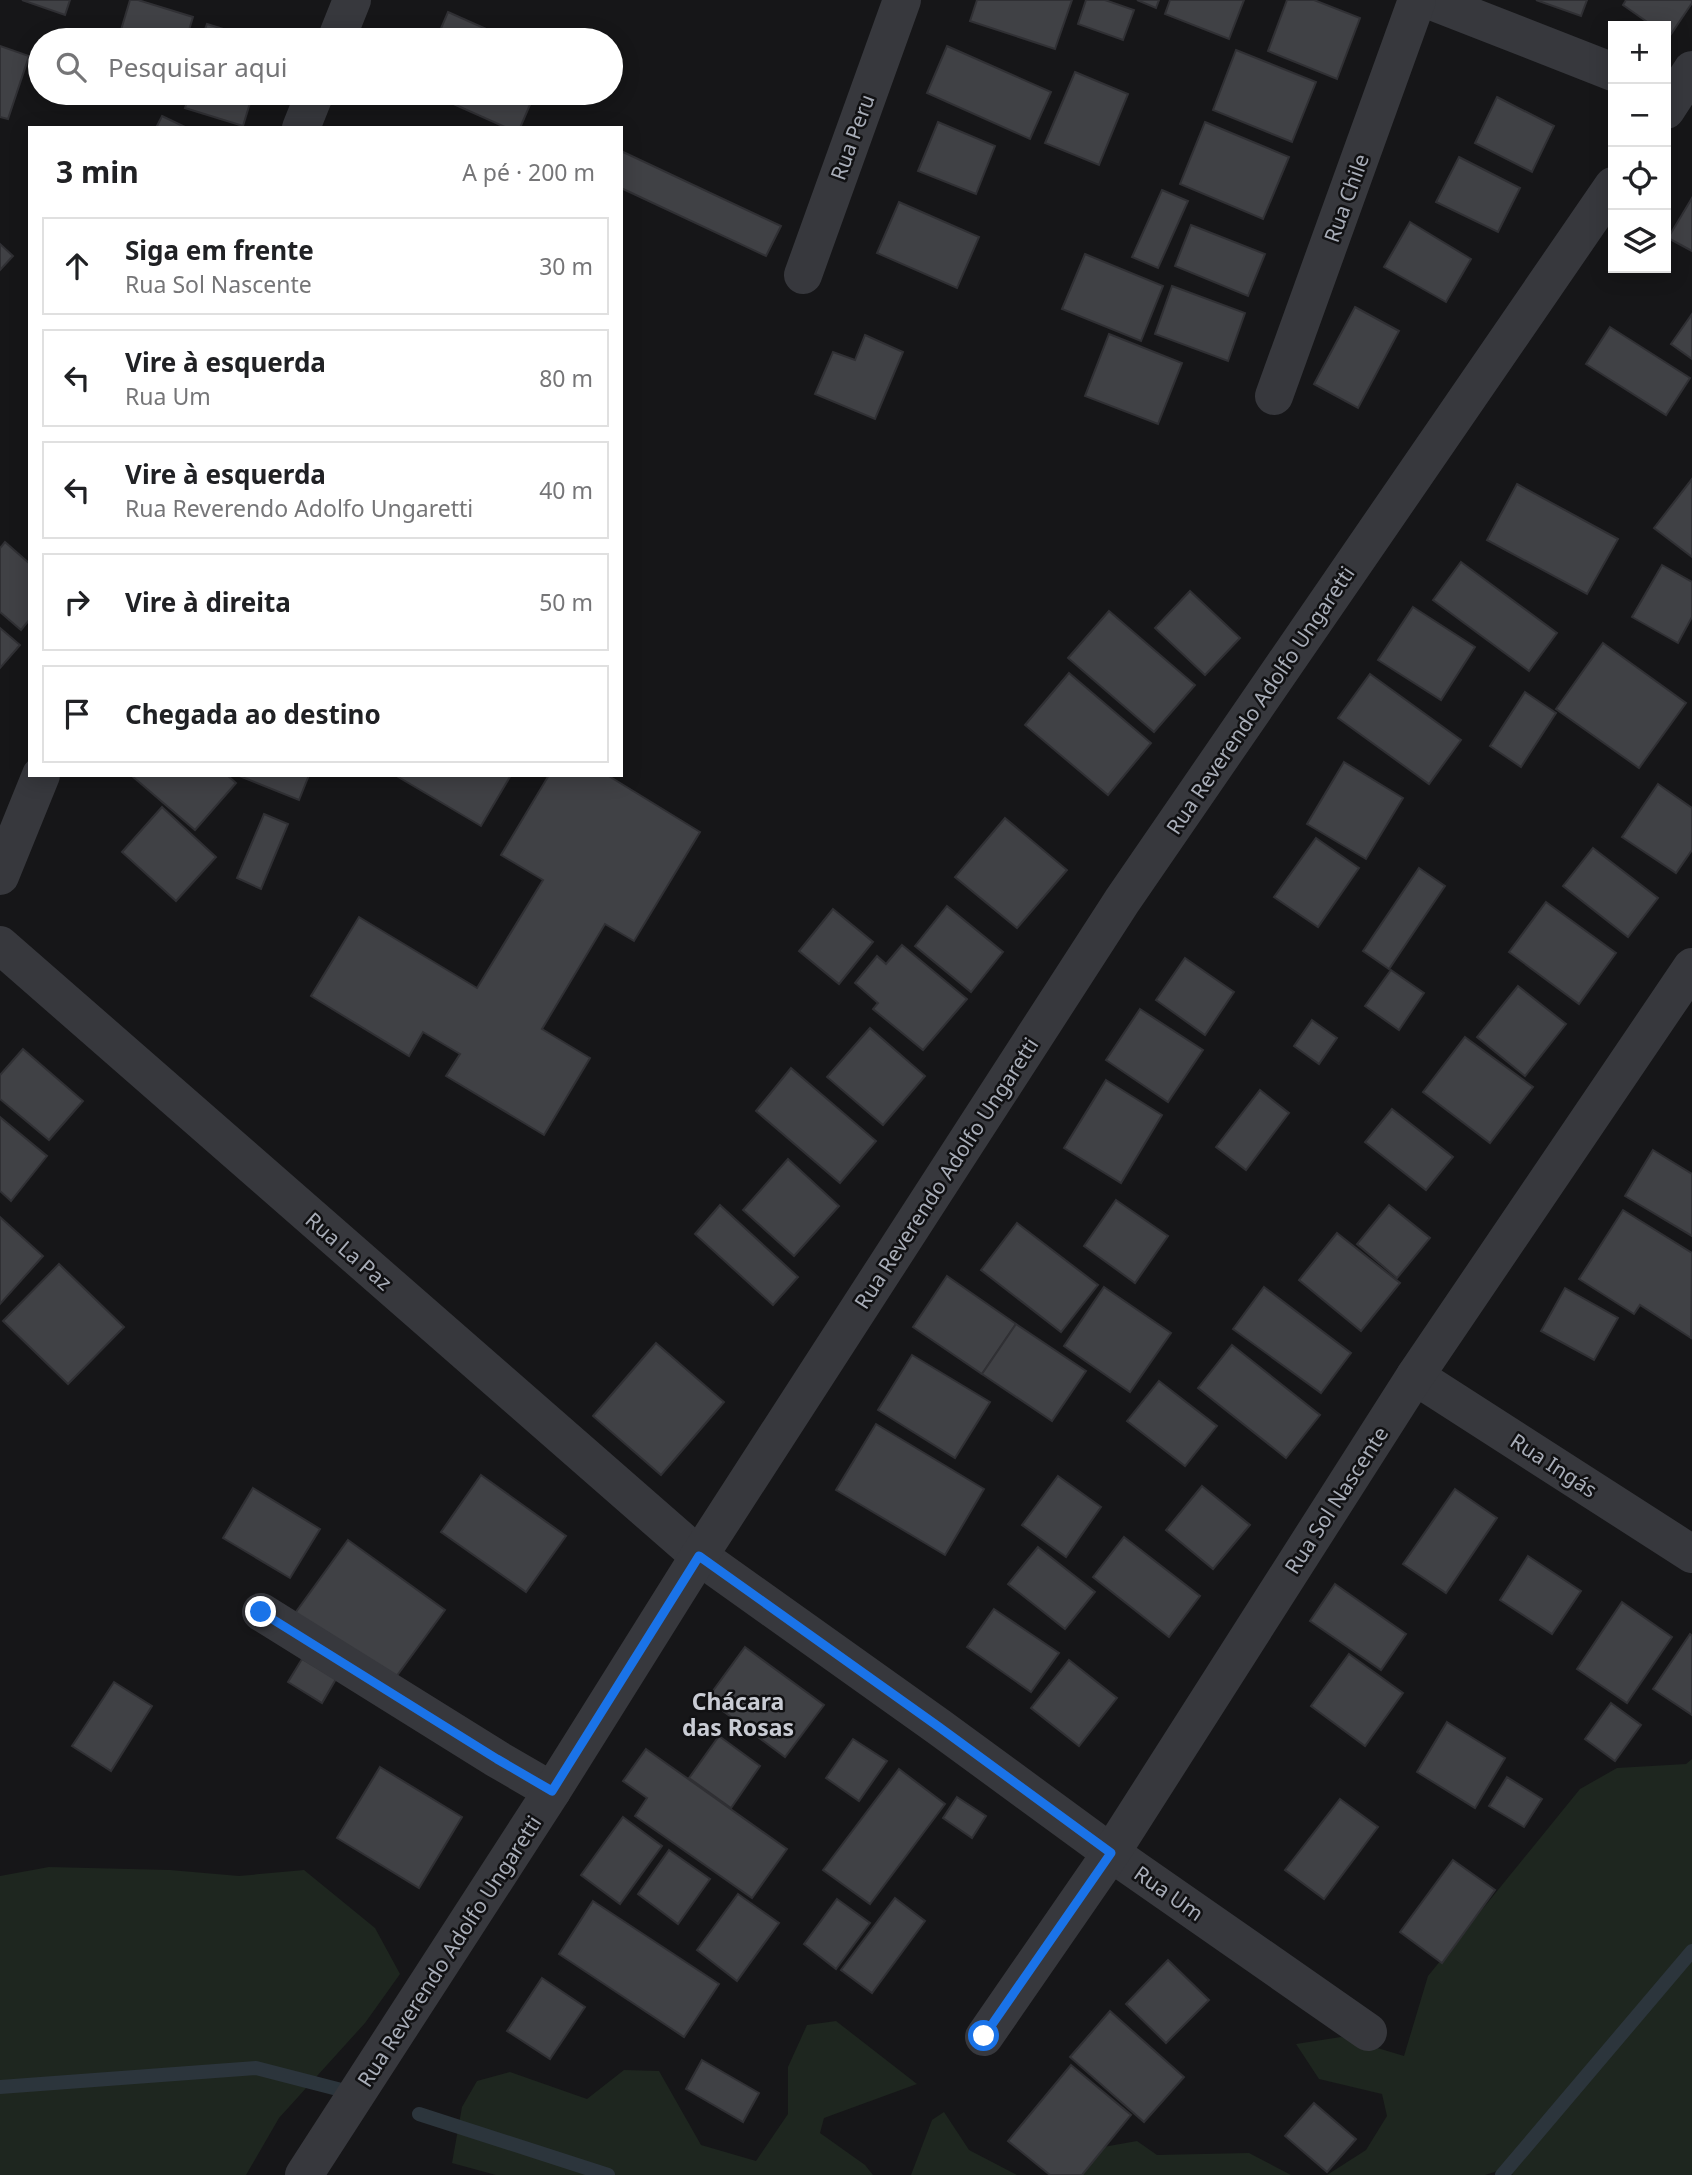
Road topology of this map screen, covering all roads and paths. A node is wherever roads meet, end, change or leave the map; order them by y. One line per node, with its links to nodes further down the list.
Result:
1 (352, 0): 5 (street)
2 (902, 0): 10 (street, Rua Peru)
3 (1417, 0): 11 (street, Rua Chile)
4 (1429, 0): 6 (street)
5 (341, 28)
6 (1608, 70)
7 (310, 105): 8 (street)
8 (302, 126)
9 (1608, 193): 18 (street, Rua Reverendo Adolfo Ungaretti)
10 (803, 275)
11 (1274, 396)
12 (40, 777): 13 (street)
13 (0, 876)
14 (0, 945): 18 (street, Rua La Paz)
15 (1692, 967): 16 (street, Rua Sol Nascente)
16 (1415, 1376): 17 (street, Rua Ingás); 21 (street, Rua Sol Nascente)
17 (1692, 1554)
18 (699, 1556): 20 (street, Rua Reverendo Adolfo Ungaretti); 21 (street, Rua Um)
19 (261, 1612): 20 (street)
20 (552, 1791): 24 (street, Rua Reverendo Adolfo Ungaretti)
21 (1111, 1853): 22 (street, Rua Um); 23 (street, Rua Sol Nascente)
22 (1368, 2032)
23 (984, 2036)
24 (304, 2175)

